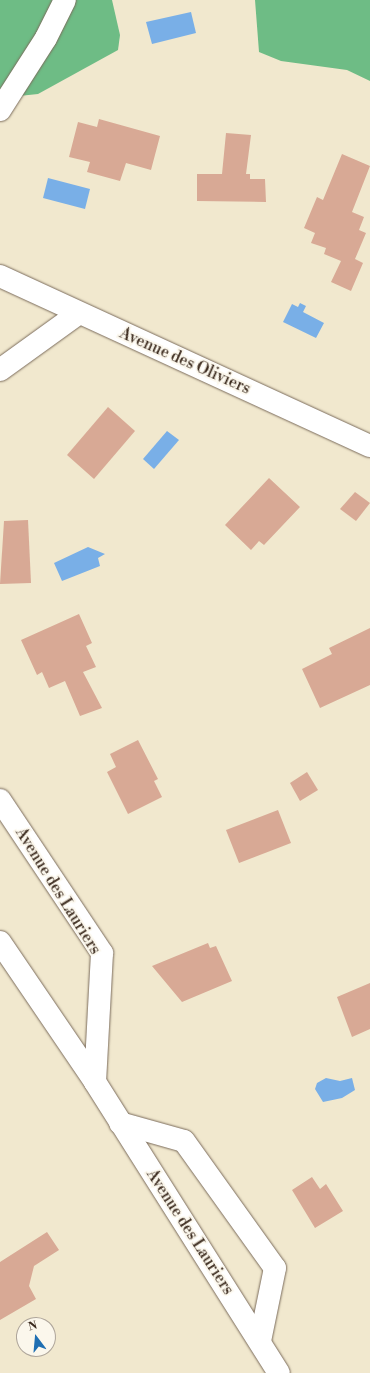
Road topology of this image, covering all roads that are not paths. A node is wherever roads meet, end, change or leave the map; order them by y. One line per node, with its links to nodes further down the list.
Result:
1 (65, 0): 2 (street)
2 (0, 110)
3 (0, 276): 4 (street, Avenue des Oliviers)
4 (79, 313): 5 (street); 6 (street, Avenue des Oliviers)
5 (0, 370)
6 (370, 446)
7 (0, 800): 9 (street, Avenue des Lauriers)
8 (0, 942): 9 (street, Avenue des Lauriers)
9 (95, 1082): 10 (street, Avenue des Lauriers)
10 (120, 1123): 11 (street, Avenue des Lauriers); 11 (street)
11 (260, 1341): 12 (street, Avenue des Lauriers)
12 (279, 1373)

